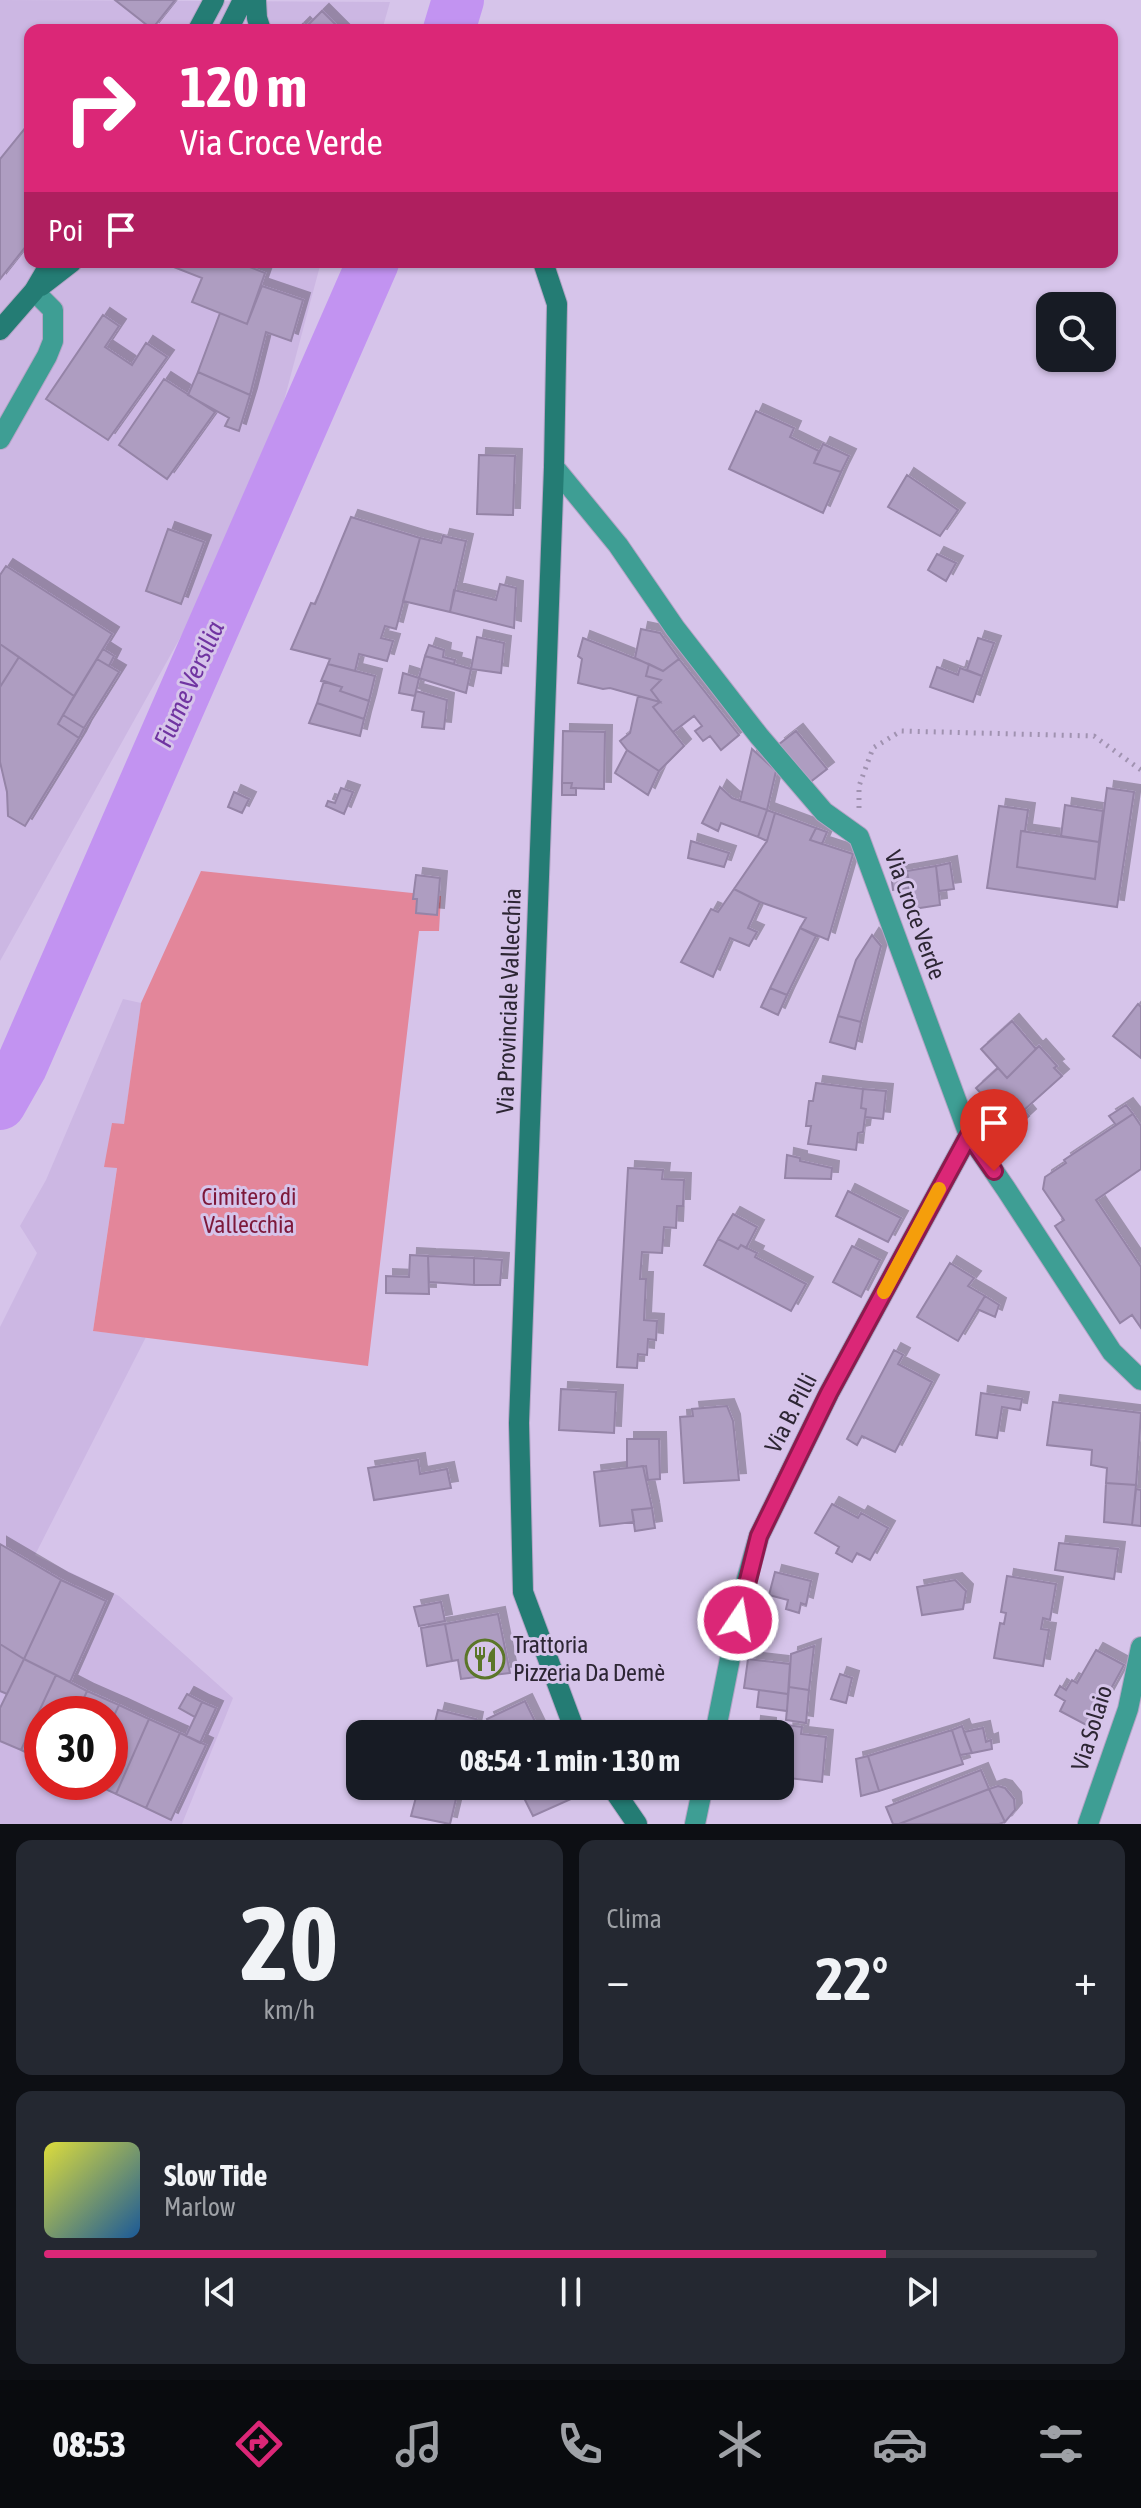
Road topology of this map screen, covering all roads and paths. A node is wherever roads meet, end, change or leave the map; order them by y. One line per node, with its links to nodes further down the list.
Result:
1 (214, 0): 5 (main road)
2 (227, 0): 6 (main road)
3 (243, 0): 7 (main road)
4 (256, 0): 8 (main road)
5 (201, 24)
6 (217, 24)
7 (231, 24)
8 (259, 24)
9 (47, 268): 12 (main road)
10 (64, 268): 12 (main road)
11 (545, 268): 15 (main road, Via Provinciale Vallecchia)
12 (34, 291): 13 (main road); 14 (street)
13 (0, 330)
14 (0, 439)
15 (554, 467): 17 (street, Via Croce Verde); 21 (main road, Via Provinciale Vallecchia)
16 (1141, 770): 17 (path)
17 (859, 837): 18 (street, Via Croce Verde)
18 (969, 1135): 19 (street, Via Croce Verde); 22 (street, Via B. Pilli)
19 (1141, 1380)
20 (1141, 1647): 27 (street, Via Solaio)
21 (571, 1720)
22 (718, 1720)
23 (621, 1800): 25 (main road)
24 (701, 1800): 26 (street)
25 (637, 1824)
26 (695, 1824)
27 (1088, 1824)

